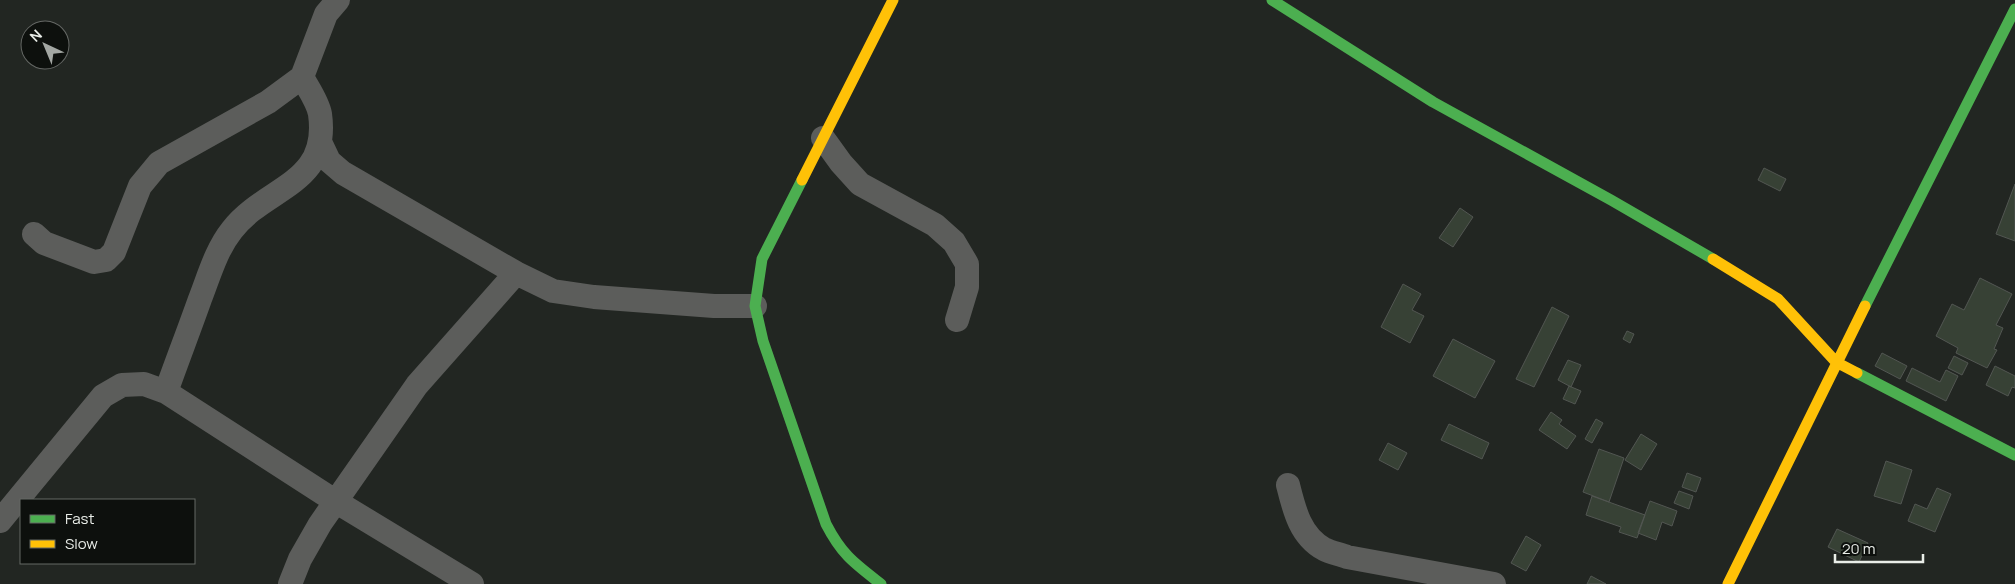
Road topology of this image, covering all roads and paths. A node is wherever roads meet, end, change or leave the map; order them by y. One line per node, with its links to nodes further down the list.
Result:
1 (338, 0): 5 (street)
2 (893, 0): 6 (street)
3 (1272, 0): 12 (street)
4 (2015, 9): 12 (street)
5 (302, 77): 7 (street); 8 (street)
6 (823, 138): 10 (street); 11 (street)
7 (320, 142): 9 (street); 13 (street)
8 (34, 234)
9 (516, 273): 10 (street); 16 (street)
10 (754, 306): 20 (street)
11 (957, 320)
12 (1836, 362): 14 (street); 22 (street)
13 (166, 392): 16 (street); 17 (street)
14 (2015, 455)
15 (1288, 485): 21 (street)
16 (335, 501): 18 (street); 19 (street)
17 (0, 521)
18 (290, 584)
19 (472, 584)
20 (882, 584)
21 (1494, 584)
22 (1728, 584)

